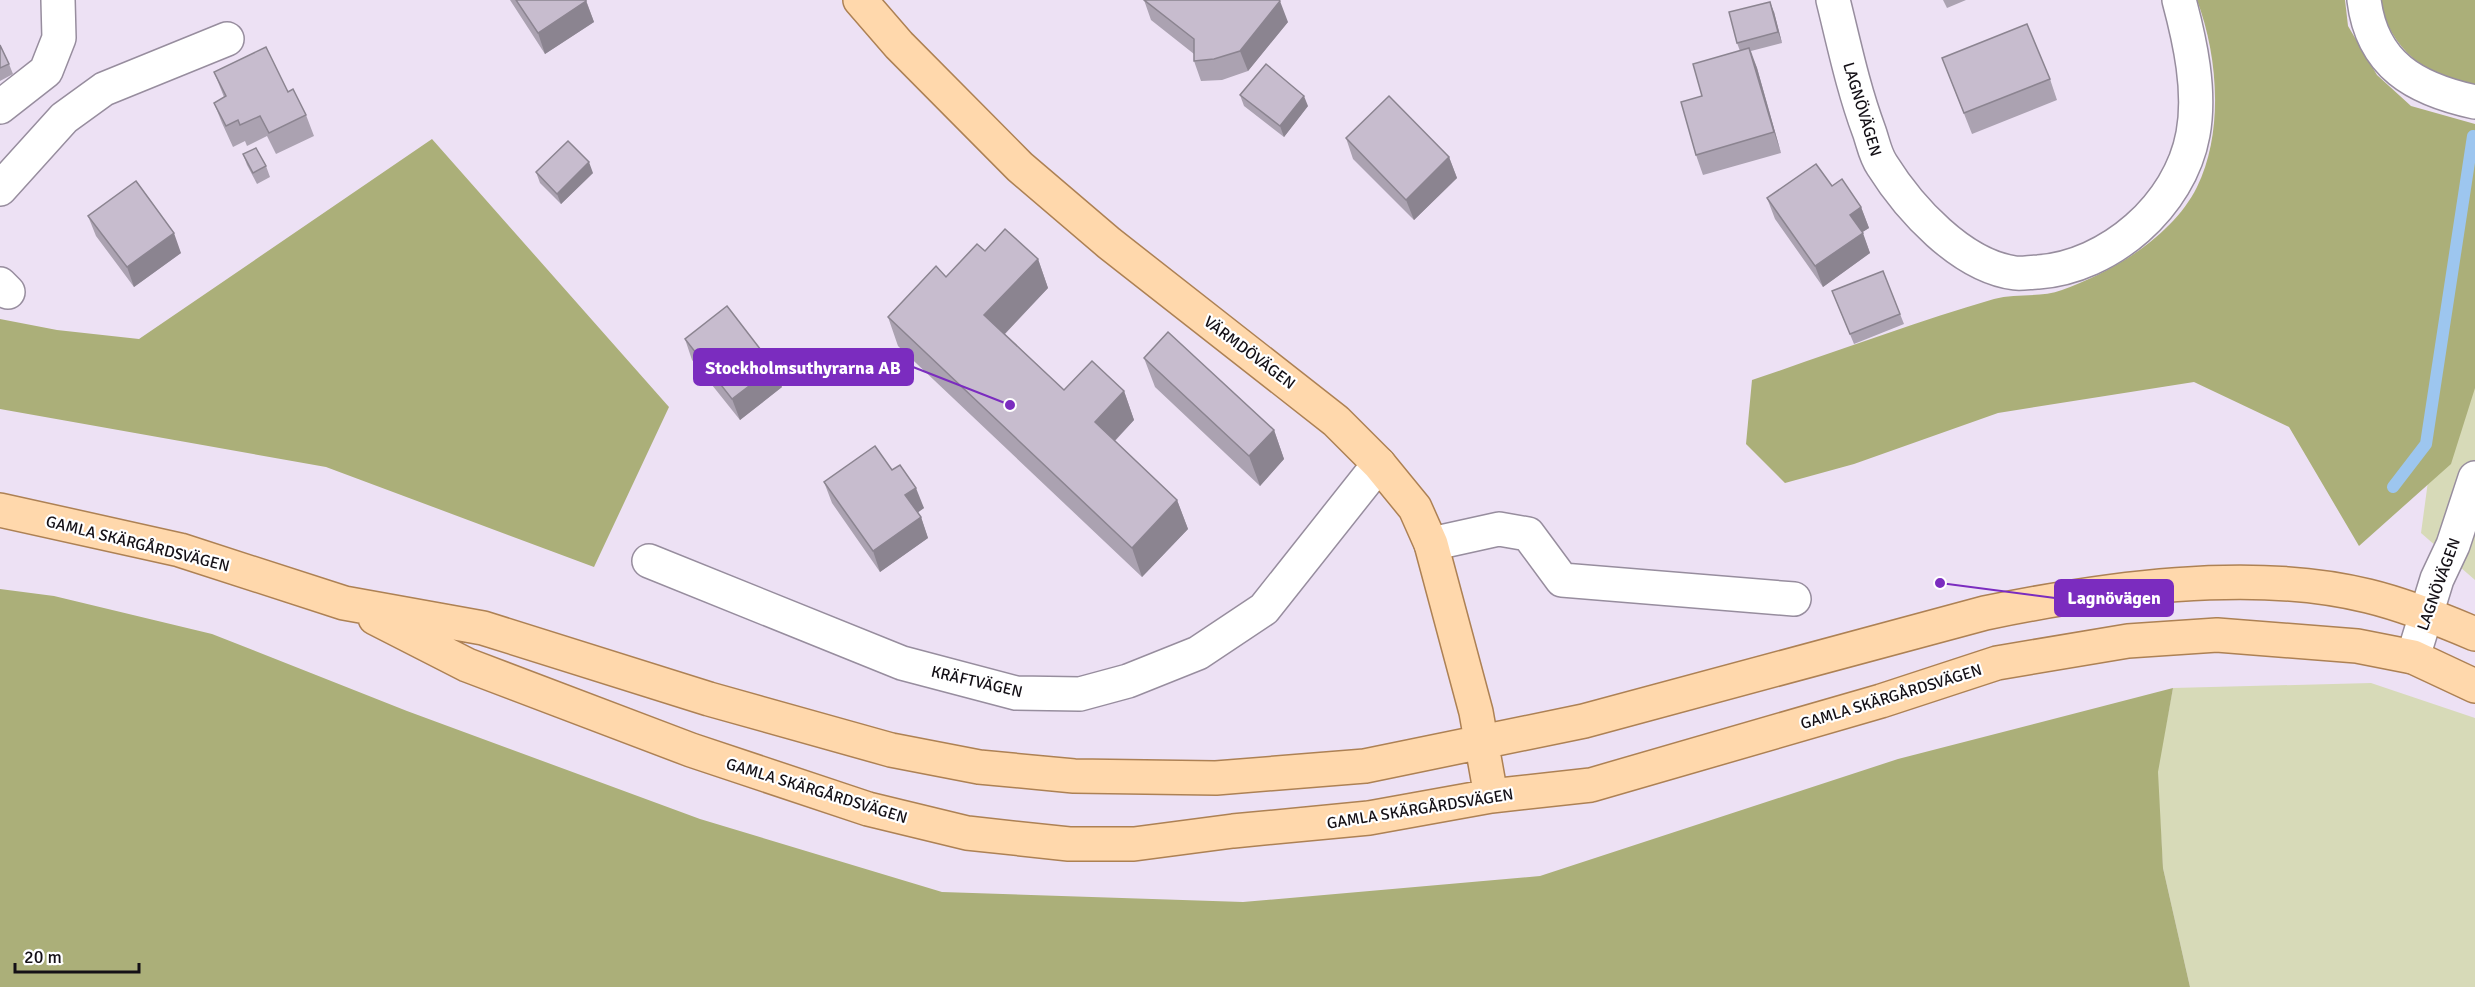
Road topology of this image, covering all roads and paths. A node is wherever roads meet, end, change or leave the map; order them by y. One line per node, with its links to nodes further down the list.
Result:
1 (58, 0): 8 (street)
2 (860, 0): 10 (main road, VÄRMDÖVÄGEN)
3 (1833, 0): 4 (street, LAGNÖVÄGEN)
4 (2179, 0)
5 (2364, 0): 7 (street)
6 (227, 39): 9 (street)
7 (2460, 99)
8 (0, 107)
9 (0, 189)
10 (1379, 464): 13 (main road, VÄRMDÖVÄGEN); 14 (street, KRÄFTVÄGEN)
11 (2475, 478): 17 (street, LAGNÖVÄGEN)
12 (0, 510): 16 (main road, GAMLA SKÄRGÅRDSVÄGEN)
13 (1431, 544): 15 (street); 21 (main road, VÄRMDÖVÄGEN)
14 (648, 561)
15 (1794, 599)
16 (344, 603): 21 (main road, GAMLA SKÄRGÅRDSVÄGEN); 22 (main road, GAMLA SKÄRGÅRDSVÄGEN)
17 (2426, 613): 18 (main road, GAMLA SKÄRGÅRDSVÄGEN); 19 (street, LAGNÖVÄGEN); 21 (main road, GAMLA SKÄRGÅRDSVÄGEN)
18 (2475, 634)
19 (2413, 657): 20 (main road, GAMLA SKÄRGÅRDSVÄGEN); 22 (main road, GAMLA SKÄRGÅRDSVÄGEN)
20 (2475, 686)
21 (1483, 744): 22 (main road, VÄRMDÖVÄGEN)
22 (1491, 796)

